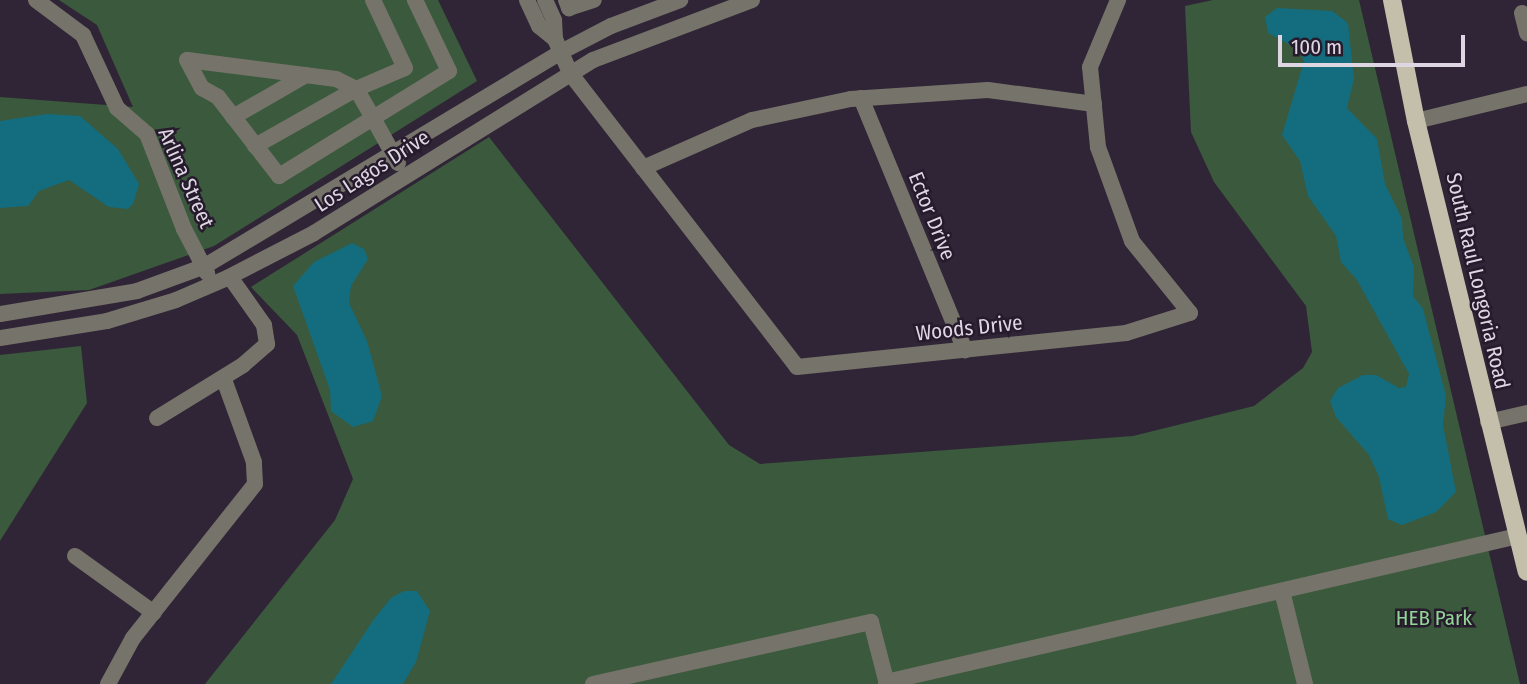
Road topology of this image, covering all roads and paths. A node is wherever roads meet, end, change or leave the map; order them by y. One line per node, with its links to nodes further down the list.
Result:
1 (36, 0): 28 (street, Arlina Street)
2 (373, 0): 17 (street)
3 (415, 0): 22 (street)
4 (527, 0): 14 (street)
5 (545, 0): 14 (street)
6 (566, 0): 7 (street)
7 (594, 0)
8 (680, 0): 14 (street, Los Lagos Drive)
9 (752, 0): 15 (street, Los Lagos Drive)
10 (1118, 0): 20 (street, Woods Drive)
11 (1392, 0): 23 (main road, South Raul Longoria Road)
12 (1522, 13): 13 (street)
13 (1527, 33)
14 (558, 45): 15 (street, Woods Drive); 25 (street, Los Lagos Drive)
15 (570, 73): 26 (street, Woods Drive); 27 (street, Los Lagos Drive)
16 (306, 75): 17 (street); 21 (street); 21 (street)
17 (356, 89): 22 (street); 24 (street)
18 (1527, 94): 23 (street)
19 (861, 98): 20 (street); 26 (street); 33 (street, Ector Drive)
20 (1094, 104): 33 (street, Woods Drive)
21 (233, 117): 24 (street)
22 (373, 118): 24 (street); 25 (street)
23 (1416, 121): 37 (main road, South Raul Longoria Road)
24 (256, 146)
25 (393, 154): 27 (street); 28 (street, Los Lagos Drive)
26 (643, 168): 33 (street, Woods Drive)
27 (405, 174): 29 (street, Los Lagos Drive)
28 (205, 266): 30 (street, Arlina Street); 31 (street, Los Lagos Drive)
29 (230, 277): 30 (street, Los Lagos Drive); 34 (street)
30 (211, 286): 32 (street, Los Lagos Drive)
31 (0, 314)
32 (0, 338)
33 (965, 350)
34 (223, 377): 36 (street); 42 (street)
35 (1527, 413): 37 (street)
36 (157, 418)
37 (1488, 422): 38 (main road, South Raul Longoria Road)
38 (1518, 537): 40 (main road, South Raul Longoria Road); 41 (street)
39 (75, 556): 42 (street)
40 (1527, 572)
41 (1282, 591): 43 (street); 47 (street)
42 (154, 613): 45 (street)
43 (922, 679): 44 (street)
44 (887, 683): 46 (street)
45 (108, 684)
46 (593, 684)
47 (1305, 684)

